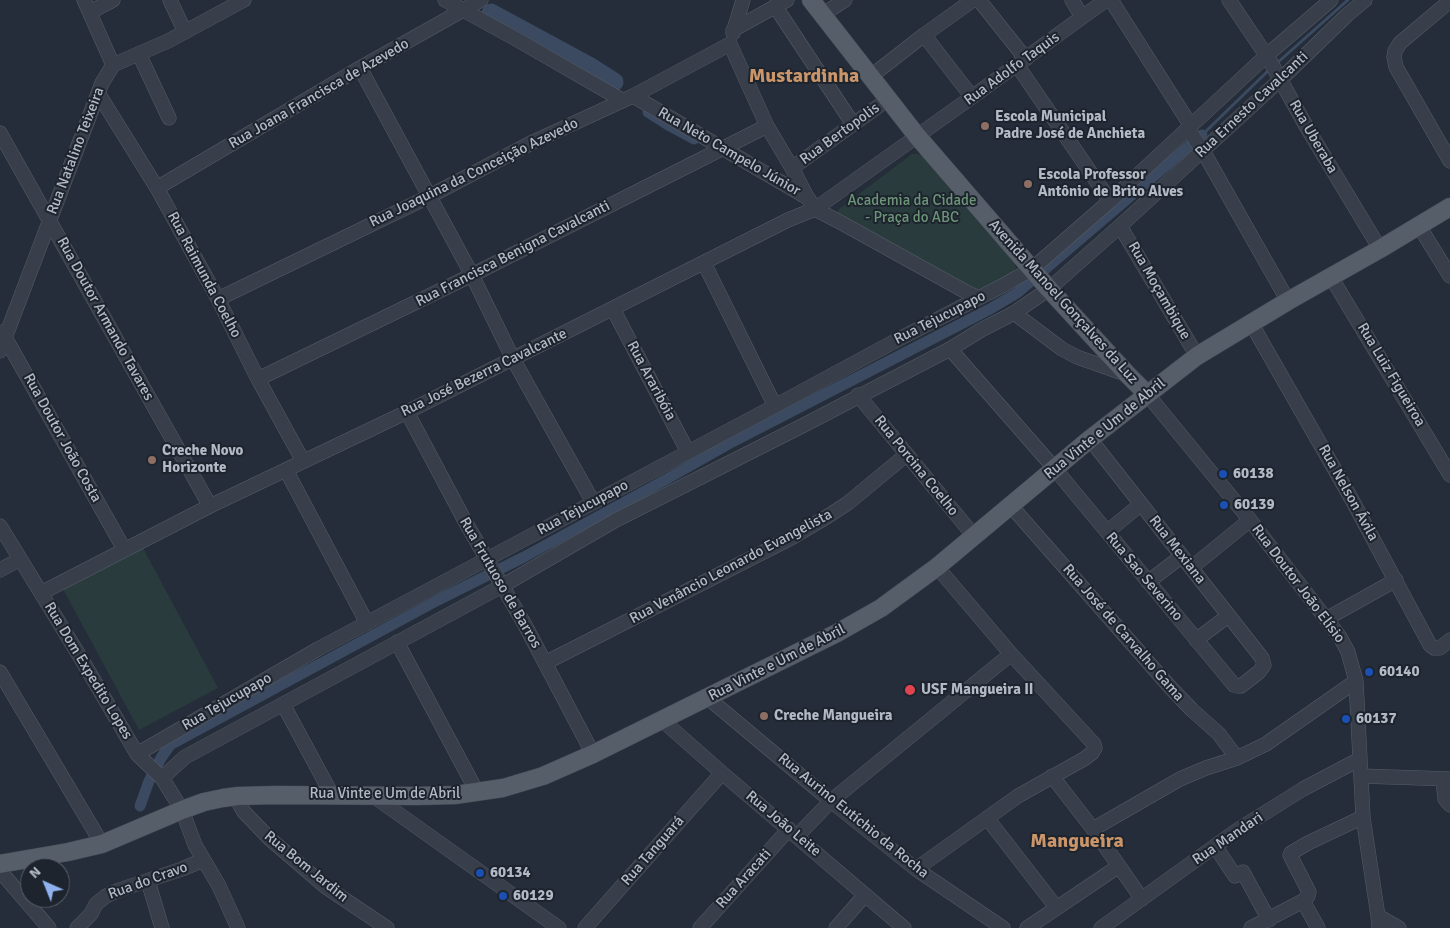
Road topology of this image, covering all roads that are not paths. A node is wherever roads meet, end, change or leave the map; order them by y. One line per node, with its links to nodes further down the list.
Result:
1 (113, 0): 19 (street)
2 (170, 0): 24 (street)
3 (244, 0): 24 (street)
4 (445, 0): 20 (street, Rua Neto Campelo Júnior)
5 (481, 0): 20 (street, Rua Joana Francisca de Azevedo)
6 (743, 0): 23 (street)
7 (811, 0): 21 (main road, Avenida Manoel Gonçalves da Luz)
8 (845, 0): 21 (street)
9 (973, 0): 25 (street)
10 (979, 0): 29 (street)
11 (1072, 0): 22 (street)
12 (1106, 0): 22 (street, Rua Adolfo Taquis)
13 (1111, 0): 43 (street)
14 (1229, 0): 28 (street, Rua Uberaba)
15 (1331, 0): 28 (street, Rua Ernesto Cavalcanti)
16 (1365, 0): 33 (street, Rua Ernesto Cavalcanti)
17 (1450, 1): 45 (street)
18 (781, 3): 23 (street); 39 (street)
19 (87, 6): 30 (street)
20 (464, 10): 31 (street, Rua Joana Francisca de Azevedo); 36 (street, Rua Neto Campelo Júnior)
21 (822, 15): 32 (main road, Avenida Manoel Gonçalves da Luz)
22 (1082, 17): 29 (street, Rua Adolfo Taquis)
23 (733, 30): 26 (street)
24 (185, 32): 27 (street)
25 (924, 35): 32 (street); 35 (street)
26 (730, 44): 36 (street, Rua Joaquina da Conceição Azevedo); 40 (street)
27 (139, 54): 30 (street); 38 (street)
28 (1268, 58): 33 (street, Rua Uberaba); 43 (street, Rua Ernesto Cavalcanti)
29 (1021, 62): 35 (street, Rua Adolfo Taquis); 49 (street)
30 (113, 65): 34 (street, Rua Natalino Teixeira)
31 (360, 68): 47 (street, Rua Joana Francisca de Azevedo); 48 (street)
32 (870, 77): 37 (main road, Avenida Manoel Gonçalves da Luz)
33 (1280, 78): 43 (street, Rua Ernesto Cavalcanti); 55 (street, Rua Uberaba)
34 (98, 93): 47 (street, Rua Raimunda Coelho); 52 (street, Rua Natalino Teixeira)
35 (972, 97): 42 (street, Rua Adolfo Taquis)
36 (627, 98): 44 (street, Rua Neto Campelo Júnior); 48 (street, Rua Joaquina da Conceição Azevedo)
37 (887, 100): 39 (street, Rua Bertopolis); 42 (main road, Avenida Manoel Gonçalves da Luz)
38 (170, 118)
39 (853, 124): 46 (street, Rua Bertopolis)
40 (767, 126): 44 (street, Rua Francisca Benigna Cavalcanti); 46 (street)
41 (0, 132): 52 (street, Rua Doutor Armando Tavares)
42 (917, 136): 50 (street, Rua José Bezerra Cavalcante); 57 (main road, Avenida Manoel Gonçalves da Luz)
43 (1194, 136): 49 (street, Rua Ernesto Cavalcanti); 53 (street, Rua Ernesto Cavalcanti); 64 (street)
44 (722, 149): 50 (street, Rua Neto Campelo Júnior); 58 (street, Rua Francisca Benigna Cavalcanti)
45 (1450, 161)
46 (792, 168): 50 (street)
47 (157, 188): 62 (street, Rua Raimunda Coelho)
48 (430, 196): 58 (street); 62 (street, Rua Joaquina da Conceição Azevedo)
49 (1110, 201): 57 (street, Rua Ernesto Cavalcanti)
50 (811, 203): 56 (street, Rua José Bezerra Cavalcante); 63 (street, Rua Neto Campelo Júnior)
51 (1450, 207): 54 (main road, Rua Vinte e Um de Abril)
52 (50, 221): 68 (street, Rua Natalino Teixeira); 89 (street, Rua Doutor Armando Tavares)
53 (1120, 226): 61 (street, Rua Ernesto Cavalcanti); 71 (street, Rua Moçambique)
54 (1420, 226): 55 (main road, Rua Vinte e Um de Abril); 59 (street)
55 (1380, 249): 60 (main road, Rua Vinte e Um de Abril)
56 (704, 263): 65 (street, Rua José Bezerra Cavalcante); 77 (street)
57 (1033, 270): 61 (main road, Avenida Manoel Gonçalves da Luz); 63 (street, Rua Tejucupapo)
58 (472, 275): 72 (street); 74 (street, Rua Francisca Benigna Cavalcanti)
59 (1450, 276)
60 (1332, 277): 64 (main road, Rua Vinte e Um de Abril); 82 (street, Rua Luiz Figueiroa)
61 (1048, 287): 66 (street, Rua Tejucupapo); 73 (main road, Avenida Manoel Gonçalves da Luz)
62 (218, 298): 74 (street, Rua Raimunda Coelho)
63 (979, 298): 77 (street, Rua Tejucupapo)
64 (1288, 300): 67 (main road, Rua Vinte e Um de Abril)
65 (613, 309): 72 (street, Rua José Bezerra Cavalcante); 80 (street, Rua Araribóia)
66 (1014, 313): 69 (street, Rua Tejucupapo); 73 (street)
67 (1251, 323): 71 (main road, Rua Vinte e Um de Abril); 102 (street, Rua Nelson Ávila)
68 (3, 332): 70 (street, Rua Natalino Teixeira); 95 (street, Rua Doutor João Costa)
69 (950, 348): 76 (street, Rua Tejucupapo); 84 (street, Rua Sao Severino)
70 (0, 351)
71 (1197, 356): 75 (main road, Rua Vinte e Um de Abril)
72 (513, 359): 78 (street, Rua José Bezerra Cavalcante); 87 (street)
73 (1128, 375): 75 (main road, Avenida Manoel Gonçalves da Luz)
74 (258, 379): 83 (street, Rua Raimunda Coelho)
75 (1147, 394): 79 (main road, Rua Vinte e Um de Abril); 91 (street, Rua Doutor João Elísio)
76 (858, 395): 81 (street, Rua Porcina Coelho); 104 (street, Rua Tejucupapo)
77 (775, 406): 80 (street, Rua Tejucupapo)
78 (407, 412): 83 (street, Rua José Bezerra Cavalcante); 98 (street, Rua Frutuoso de Barros)
79 (1090, 439): 84 (main road, Rua Vinte e Um de Abril); 88 (street, Rua Mexiana)
80 (688, 452): 87 (street, Rua Tejucupapo)
81 (906, 455): 94 (street, Rua Porcina Coelho); 113 (street, Rua Venâncio Leonardo Evangelista)
82 (1446, 459): 86 (street, Rua Luiz Figueiroa)
83 (303, 461): 85 (street, Rua José Bezerra Cavalcante)
84 (1055, 469): 90 (main road, Rua Vinte e Um de Abril); 93 (street, Rua Sao Severino)
85 (286, 470): 89 (street, Rua José Bezerra Cavalcante); 108 (street)
86 (1450, 474)
87 (594, 502): 98 (street, Rua Tejucupapo)
88 (1141, 504): 93 (street); 96 (street, Rua Mexiana)
89 (210, 506): 95 (street, Rua José Bezerra Cavalcante)
90 (1011, 506): 94 (main road, Rua Vinte e Um de Abril); 121 (street, Rua José de Carvalho Gama)
91 (1250, 520): 100 (street); 107 (street, Rua Doutor João Elísio)
92 (0, 526): 97 (street, Rua Dom Expedito Lopes)
93 (1107, 532): 103 (street, Rua Sao Severino)
94 (974, 536): 99 (main road, Rua Vinte e Um de Abril)
95 (124, 549): 105 (street, Rua José Bezerra Cavalcante)
96 (1182, 556): 100 (street, Rua Mexiana); 103 (street)
97 (20, 559): 101 (street); 105 (street, Rua Dom Expedito Lopes)
98 (488, 562): 104 (street, Rua Frutuoso de Barros); 108 (street, Rua Tejucupapo)
99 (937, 568): 112 (street); 117 (main road, Rua Vinte e Um de Abril)
100 (1191, 568): 106 (street, Rua Mexiana)
101 (0, 570)
102 (1396, 580): 107 (street); 110 (street, Rua Nelson Ávila)
103 (1148, 582): 109 (street, Rua Sao Severino)
104 (501, 583): 111 (street, Rua Tejucupapo); 113 (street, Rua Frutuoso de Barros)
105 (41, 592): 122 (street, Rua Dom Expedito Lopes)
106 (1228, 616): 109 (street); 116 (street, Rua Mexiana)
107 (1326, 619): 115 (street, Rua Doutor João Elísio)
108 (367, 623): 122 (street, Rua Tejucupapo)
109 (1196, 640): 116 (street, Rua Sao Severino)
110 (1450, 640)
111 (397, 642): 118 (street, Rua Tejucupapo); 129 (street)
112 (1010, 654): 126 (street); 134 (street, Rua Aracati)
113 (545, 663): 120 (street, Rua Frutuoso de Barros)
114 (0, 672): 142 (street)
115 (1356, 681): 121 (street); 123 (street, Rua Doutor João Elísio)
116 (1234, 685)
117 (708, 698): 119 (main road, Rua Vinte e Um de Abril); 134 (street, Rua Aurino Eutíchio da Rocha)
118 (282, 704): 125 (street, Rua Tejucupapo); 130 (street)
119 (662, 720): 120 (main road, Rua Vinte e Um de Abril); 124 (street, Rua João Leite)
120 (593, 754): 129 (main road, Rua Vinte e Um de Abril)
121 (1237, 758): 140 (street)
122 (142, 759): 125 (street, Rua Dom Expedito Lopes)
123 (1360, 759): 127 (street, Rua Doutor João Elísio); 143 (street, Rua Mandari)
124 (722, 773): 141 (street, Rua João Leite); 163 (street, Rua Tanguará)
125 (160, 776): 136 (street, Rua Dom Expedito Lopes)
126 (1052, 776): 138 (street); 140 (street)
127 (1361, 776): 128 (street); 137 (street, Rua Doutor João Elísio)
128 (1447, 780): 135 (street)
129 (476, 792): 133 (main road, Rua Vinte e Um de Abril)
130 (332, 795): 131 (main road, Rua Vinte e Um de Abril); 132 (main road, Rua Vinte e Um de Abril)
131 (372, 795): 133 (main road, Rua Vinte e Um de Abril); 139 (street)
132 (238, 796): 136 (main road, Rua Vinte e Um de Abril); 161 (street, Rua Bom Jardim)
133 (418, 796): 139 (street)
134 (831, 801): 141 (street, Rua Aracati); 147 (street, Rua Aurino Eutíchio da Rocha)
135 (1450, 805)
136 (182, 810): 142 (main road, Rua Vinte e Um de Abril); 144 (street, Rua Dom Expedito Lopes)
137 (1363, 817): 152 (street); 155 (street, Rua Doutor João Elísio)
138 (987, 818): 147 (street); 153 (street)
139 (409, 823): 162 (street)
140 (1093, 829): 146 (street)
141 (793, 833): 150 (street, Rua João Leite); 164 (street, Rua Aracati)
142 (102, 844): 145 (main road, Rua Vinte e Um de Abril)
143 (1215, 846): 151 (street, Rua Mandari); 154 (street)
144 (203, 860): 149 (street, Rua do Cravo); 160 (street, Rua Dom Expedito Lopes)
145 (0, 864)
146 (1119, 866): 151 (street); 153 (street)
147 (916, 869): 167 (street, Rua Aurino Eutíchio da Rocha)
148 (0, 871): 157 (street)
149 (148, 881): 156 (street, Rua do Cravo); 159 (street)
150 (866, 895): 165 (street); 166 (street, Rua João Leite)
151 (1142, 899): 169 (street, Rua Mandari)
152 (1305, 900): 154 (street); 171 (street)
153 (1056, 907): 168 (street)
154 (1269, 920): 170 (street)
155 (1378, 922): 172 (street)
156 (92, 923): 158 (street, Rua do Cravo)
157 (49, 928)
158 (77, 928)
159 (162, 928)
160 (238, 928)
161 (387, 928)
162 (559, 928)
163 (585, 928)
164 (700, 928)
165 (836, 928)
166 (904, 928)
167 (1002, 928)
168 (1026, 928)
169 (1101, 928)
170 (1254, 928)
171 (1318, 928)
172 (1399, 928)

